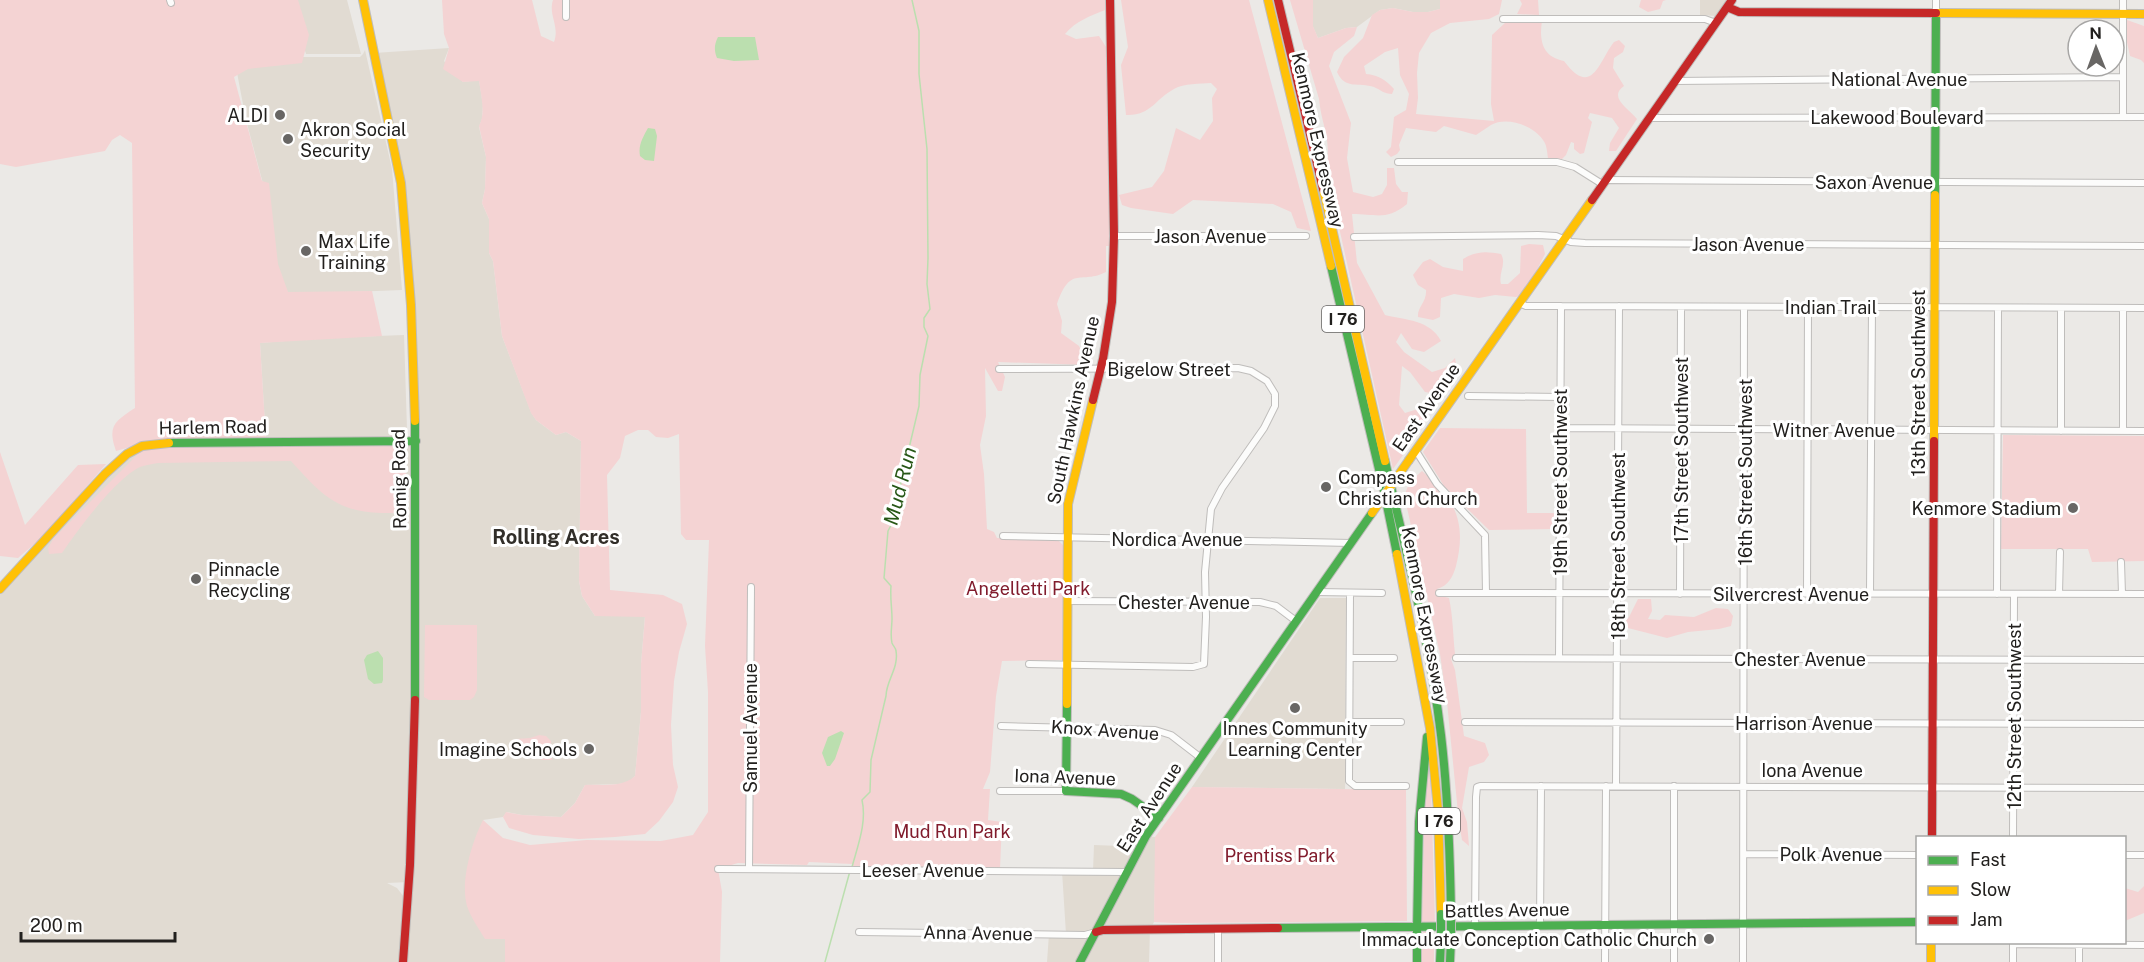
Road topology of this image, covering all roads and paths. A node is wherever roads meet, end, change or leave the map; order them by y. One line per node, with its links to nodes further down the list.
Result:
1 (363, 0): 61 (main road, Romig Road)
2 (566, 0): 12 (street)
3 (1110, 0): 28 (main road, South Hawkins Avenue)
4 (1266, 0): 112 (main road, Kenmore Expressway / I 76)
5 (1936, 0): 9 (street, 13th Street Southwest)
6 (2123, 0): 10 (street)
7 (1279, 3): 155 (main road, Kenmore Expressway / I 76, bridge)
8 (1730, 3): 9 (main road); 15 (main road, East Avenue)
9 (1936, 13): 10 (main road); 18 (main road, 13th Street Southwest)
10 (2123, 14): 11 (main road); 13 (street)
11 (2144, 14)
12 (566, 17)
13 (2123, 18)
14 (1503, 19): 15 (street)
15 (1716, 23): 19 (main road, East Avenue)
16 (2066, 78): 18 (street, National Avenue)
17 (2123, 78): 21 (street)
18 (1936, 79): 19 (street, National Avenue); 20 (main road, 13th Street Southwest)
19 (1675, 81): 23 (main road, East Avenue)
20 (1936, 117): 21 (street, Lakewood Boulevard); 23 (street, Lakewood Boulevard); 26 (main road, 13th Street Southwest)
21 (2123, 117): 22 (street, Lakewood Boulevard)
22 (2144, 117)
23 (1650, 118): 25 (main road, East Avenue)
24 (1398, 162): 25 (street)
25 (1604, 182): 26 (street, Saxon Avenue); 31 (main road, East Avenue)
26 (1935, 182): 27 (street, Saxon Avenue); 32 (main road, 13th Street Southwest)
27 (2144, 183)
28 (1114, 236): 29 (street, Jason Avenue); 46 (main road, South Hawkins Avenue)
29 (1306, 236)
30 (1354, 237): 31 (street, Jason Avenue)
31 (1564, 239): 32 (street, Jason Avenue); 34 (main road, East Avenue)
32 (1935, 245): 33 (street, Jason Avenue); 41 (main road, 13th Street Southwest)
33 (2144, 246)
34 (1519, 303): 35 (street, Indian Trail); 62 (main road, East Avenue)
35 (1561, 306): 36 (street, Indian Trail); 49 (street, 19th Street Southwest)
36 (1619, 306): 37 (street, Indian Trail); 51 (street, 18th Street Southwest)
37 (1681, 307): 38 (street, Indian Trail); 52 (street, 17th Street Southwest)
38 (1744, 307): 39 (street, Indian Trail); 53 (street, 16th Street Southwest)
39 (1808, 307): 40 (street, Indian Trail); 54 (street)
40 (1872, 308): 41 (street, Indian Trail); 55 (street)
41 (1935, 308): 42 (street, Indian Trail); 56 (main road, 13th Street Southwest)
42 (1998, 308): 43 (street, Indian Trail); 57 (street)
43 (2061, 308): 44 (street, Indian Trail); 58 (street)
44 (2123, 308): 45 (street, Indian Trail); 59 (street)
45 (2144, 308)
46 (1101, 368): 47 (street, Bigelow Street); 64 (main road, South Hawkins Avenue); 65 (street, Bigelow Street)
47 (999, 369)
48 (1468, 396): 49 (street)
49 (1560, 398): 50 (street, 19th Street Southwest)
50 (1560, 428): 51 (street, Witner Avenue); 76 (street, 19th Street Southwest)
51 (1618, 429): 52 (street, Witner Avenue); 77 (street, 18th Street Southwest)
52 (1681, 429): 53 (street, Witner Avenue); 78 (street, 17th Street Southwest)
53 (1744, 429): 54 (street, Witner Avenue); 79 (street, 16th Street Southwest)
54 (1808, 430): 55 (street, Witner Avenue); 80 (street)
55 (1871, 430): 56 (street, Witner Avenue); 81 (street)
56 (1934, 430): 57 (street, Witner Avenue); 82 (main road, 13th Street Southwest)
57 (1997, 431): 58 (street, Witner Avenue); 83 (street)
58 (2061, 431): 59 (street, Witner Avenue)
59 (2123, 431): 60 (street, Witner Avenue)
60 (2144, 432)
61 (416, 441): 70 (main road, Harlem Road); 150 (main road, Romig Road)
62 (1416, 451): 66 (main road, East Avenue, bridge); 75 (street)
63 (1002, 536): 64 (street, Nordica Avenue)
64 (1067, 538): 65 (street, Nordica Avenue); 88 (main road, South Hawkins Avenue)
65 (1208, 539): 66 (street, Nordica Avenue); 89 (street, Bigelow Street)
66 (1352, 543): 71 (main road, East Avenue)
67 (2060, 552): 85 (street)
68 (2121, 562): 86 (street)
69 (751, 587): 133 (street, Samuel Avenue)
70 (0, 589)
71 (1317, 592): 72 (street); 90 (main road, East Avenue)
72 (1350, 593): 73 (street); 92 (street)
73 (1382, 593)
74 (1439, 593): 75 (street, Silvercrest Avenue)
75 (1486, 593): 76 (street, Silvercrest Avenue)
76 (1559, 593): 77 (street, Silvercrest Avenue); 94 (street, 19th Street Southwest)
77 (1617, 594): 78 (street, Silvercrest Avenue); 95 (street, 18th Street Southwest)
78 (1680, 594): 79 (street, Silvercrest Avenue)
79 (1745, 594): 80 (street, Silvercrest Avenue); 96 (street, 16th Street Southwest)
80 (1807, 594): 81 (street, Silvercrest Avenue)
81 (1870, 594): 82 (street, Silvercrest Avenue)
82 (1933, 594): 83 (street, Silvercrest Avenue); 97 (main road, 13th Street Southwest)
83 (1997, 594): 84 (street, Silvercrest Avenue)
84 (2014, 594): 85 (street, Silvercrest Avenue); 98 (street, 12th Street Southwest)
85 (2059, 594): 86 (street, Silvercrest Avenue)
86 (2122, 594): 87 (street, Silvercrest Avenue)
87 (2144, 594)
88 (1067, 601): 89 (street, Chester Avenue); 100 (main road, South Hawkins Avenue)
89 (1206, 602): 90 (street, Chester Avenue); 100 (street, Bigelow Street)
90 (1296, 621): 113 (main road, East Avenue)
91 (1394, 657): 92 (street)
92 (1350, 658): 102 (street)
93 (1456, 658): 94 (street, Chester Avenue)
94 (1559, 658): 95 (street, Chester Avenue)
95 (1617, 658): 96 (street, Chester Avenue); 105 (street, 18th Street Southwest)
96 (1745, 659): 97 (street, Chester Avenue); 106 (street, 16th Street Southwest)
97 (1933, 660): 98 (street, Chester Avenue); 107 (main road, 13th Street Southwest)
98 (2014, 660): 99 (street, Chester Avenue); 108 (street, 12th Street Southwest)
99 (2144, 660)
100 (1065, 663): 101 (street); 111 (main road, South Hawkins Avenue)
101 (1029, 664)
102 (1349, 722): 103 (street); 114 (street)
103 (1401, 722)
104 (1465, 722): 105 (street, Harrison Avenue)
105 (1617, 722): 106 (street, Harrison Avenue); 117 (street, 18th Street Southwest)
106 (1745, 722): 107 (street, Harrison Avenue); 119 (street, 16th Street Southwest)
107 (1933, 723): 108 (street, Harrison Avenue); 120 (main road, 13th Street Southwest)
108 (2014, 724): 109 (street, Harrison Avenue); 121 (street, 12th Street Southwest)
109 (2144, 724)
110 (1001, 726): 111 (street, Knox Avenue)
111 (1066, 727): 113 (street, Knox Avenue); 124 (main road, South Hawkins Avenue)
112 (1430, 728): 141 (main road); 154 (main road, Kenmore Expressway / I 76, bridge)
113 (1201, 758): 125 (main road, East Avenue)
114 (1406, 786)
115 (1541, 786): 116 (street, Iona Avenue); 139 (street); 140 (street, Iona Avenue)
116 (1606, 786): 117 (street, Iona Avenue); 138 (street)
117 (1616, 786): 118 (street, Iona Avenue)
118 (1674, 786): 119 (street, Iona Avenue); 136 (street)
119 (1744, 786): 120 (street, Iona Avenue); 128 (street, 16th Street Southwest)
120 (1932, 787): 121 (street, Iona Avenue); 126 (main road, 13th Street Southwest)
121 (2014, 788): 122 (street, Iona Avenue); 127 (street, 12th Street Southwest)
122 (2144, 788)
123 (1000, 791): 124 (street, Iona Avenue)
124 (1065, 791): 125 (main road, Iona Avenue)
125 (1159, 818): 134 (main road, East Avenue)
126 (1932, 836)
127 (2013, 836)
128 (1744, 854): 129 (street, Polk Avenue); 137 (street, 16th Street Southwest)
129 (1916, 855)
130 (2126, 855): 131 (street)
131 (2144, 855)
132 (718, 869): 133 (street, Leeser Avenue)
133 (749, 869): 134 (street, Leeser Avenue)
134 (1127, 872): 144 (main road, East Avenue)
135 (1916, 922): 137 (main road, Battles Avenue)
136 (1674, 924): 137 (main road, Battles Avenue); 138 (main road, Battles Avenue); 157 (street)
137 (1744, 924): 158 (street, 16th Street Southwest)
138 (1605, 925): 139 (main road, Battles Avenue); 156 (street)
139 (1540, 926): 140 (main road, Battles Avenue)
140 (1475, 927): 141 (main road, Battles Avenue)
141 (1417, 928): 142 (main road, Battles Avenue); 153 (main road)
142 (1218, 930): 144 (main road, Battles Avenue); 152 (street)
143 (860, 932): 144 (street, Anna Avenue)
144 (1096, 932): 151 (main road, East Avenue)
145 (1931, 944): 159 (main road)
146 (2013, 944): 160 (street)
147 (2046, 944): 148 (street)
148 (2079, 945): 149 (street); 161 (street)
149 (2144, 945)
150 (403, 962)
151 (1080, 962)
152 (1218, 962)
153 (1417, 962)
154 (1440, 962)
155 (1450, 962)
156 (1605, 962)
157 (1674, 962)
158 (1743, 962)
159 (1931, 962)
160 (2013, 962)
161 (2079, 962)

